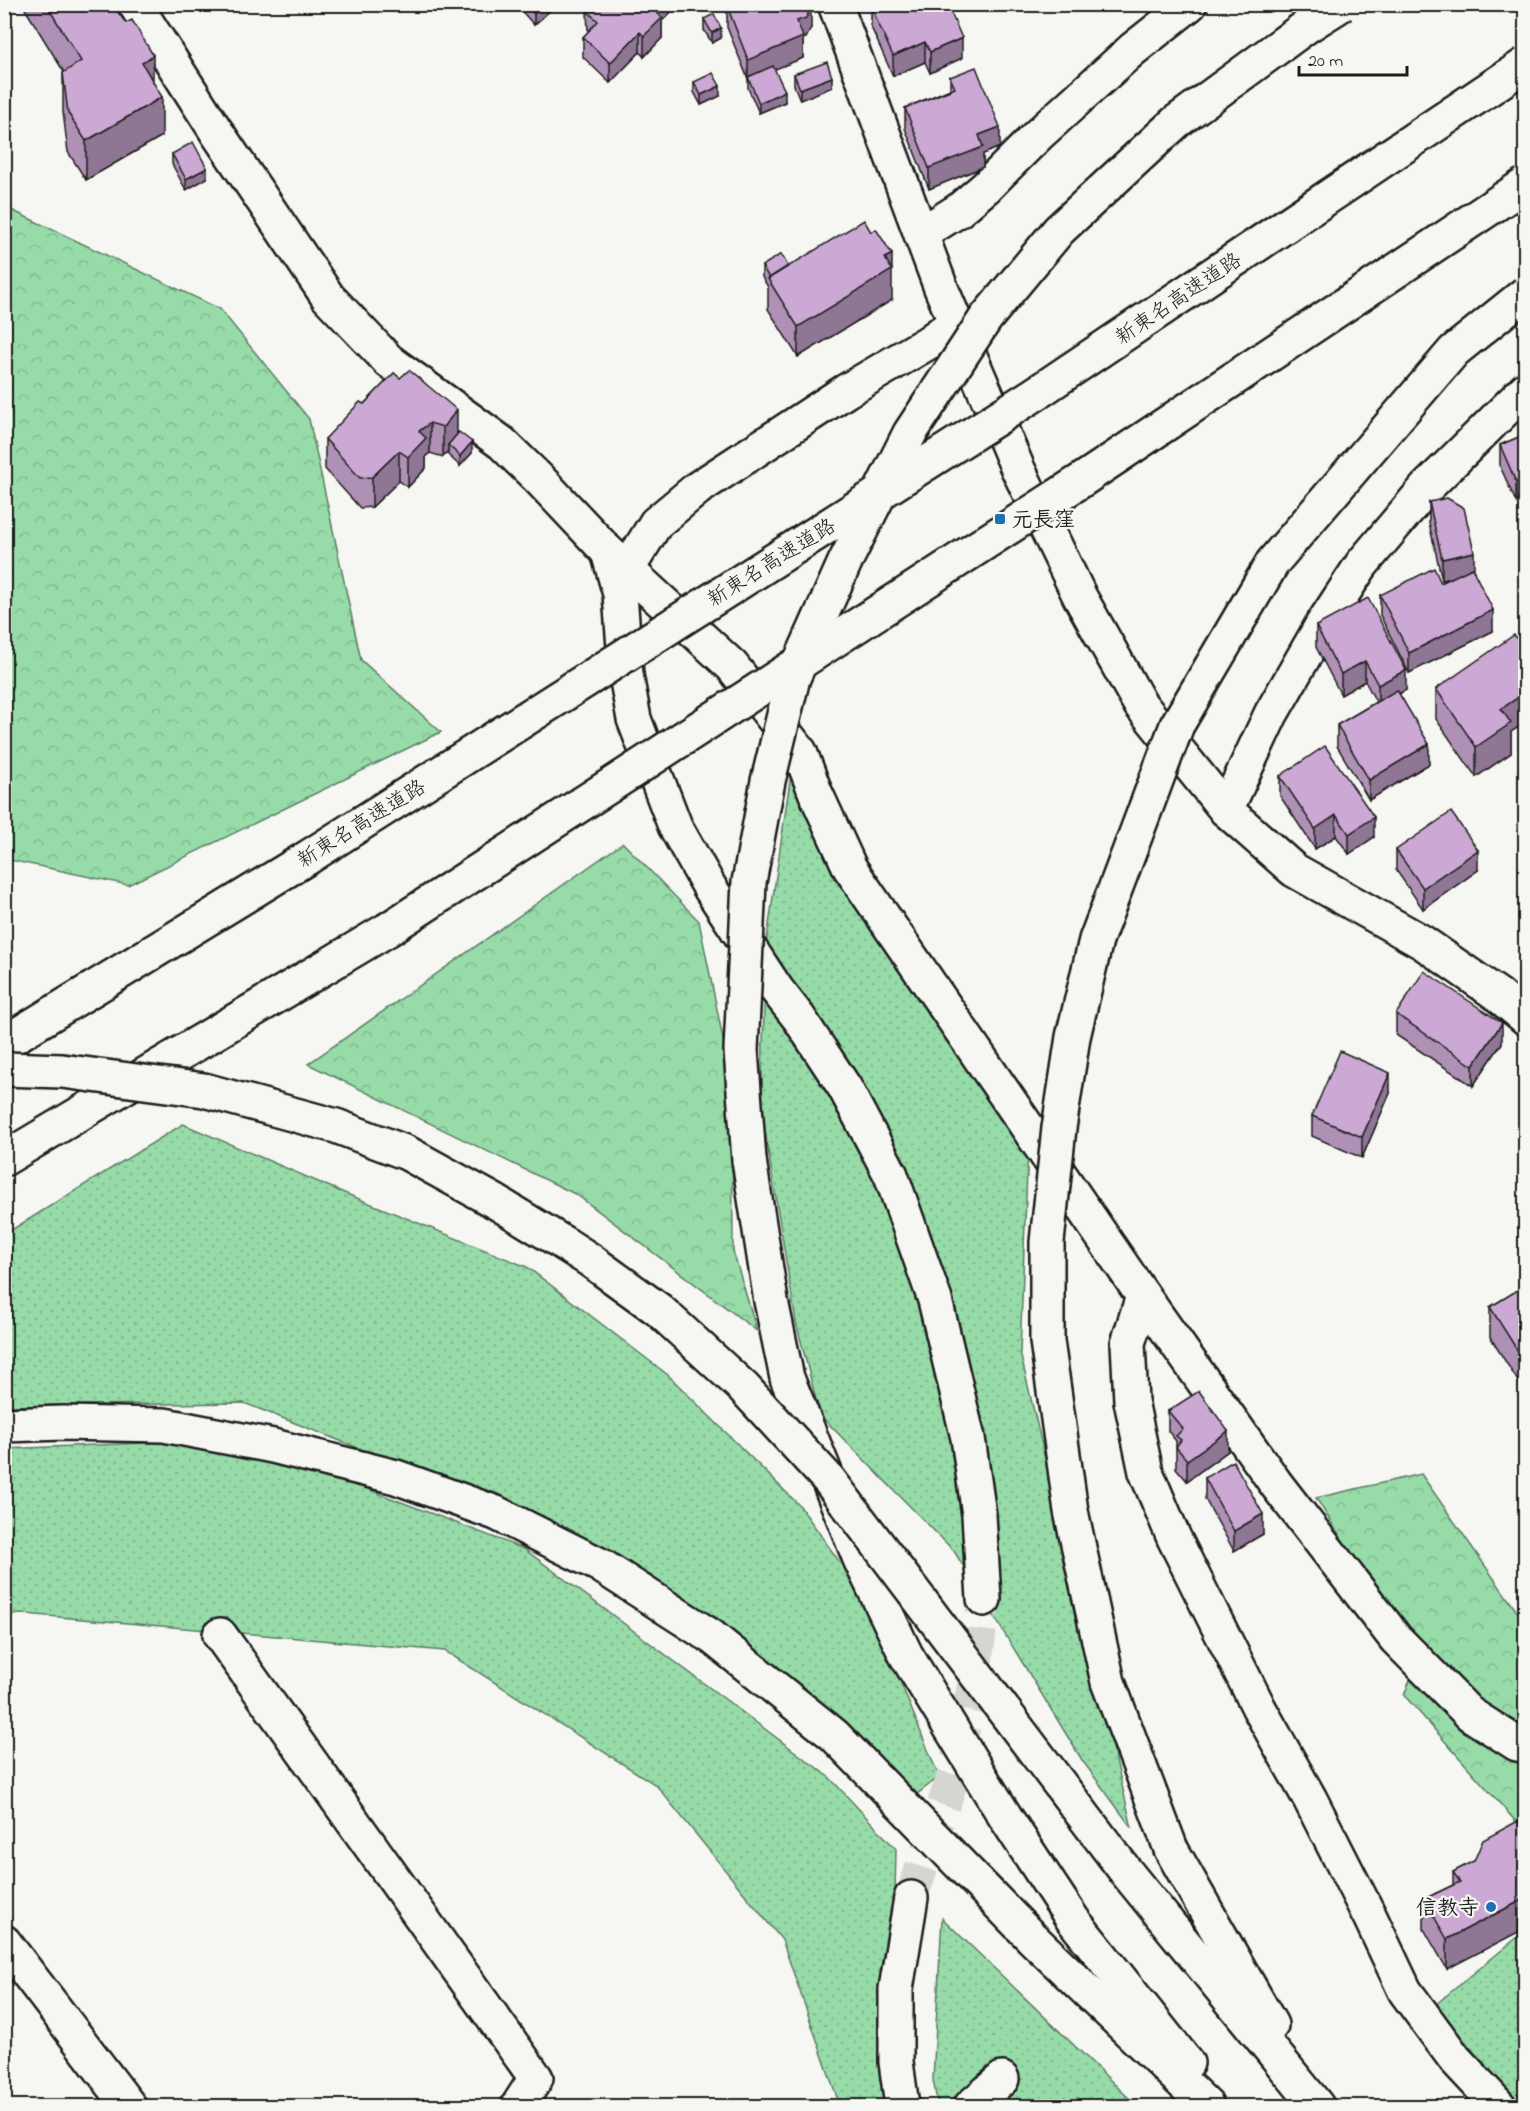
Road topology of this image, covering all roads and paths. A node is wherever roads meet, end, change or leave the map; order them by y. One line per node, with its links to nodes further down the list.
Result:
1 (135, 4): 11 (main road)
2 (835, 4): 7 (main road)
3 (1190, 4): 7 (main road)
4 (1342, 4): 30 (main road, bridge)
5 (1526, 64): 14 (main road, 新東名高速道路, bridge)
6 (1526, 184): 16 (main road, bridge)
7 (921, 234): 9 (main road)
8 (1526, 293): 31 (main road, bridge)
9 (956, 322): 11 (main road); 12 (main road)
10 (1526, 389): 12 (main road)
11 (618, 561): 17 (main road); 19 (main road)
12 (1226, 810): 13 (main road)
13 (1526, 1018)
14 (4, 1043)
15 (4, 1069): 31 (main road, bridge)
16 (4, 1159)
17 (1143, 1296): 21 (main road); 32 (main road)
18 (4, 1425): 29 (main road)
19 (984, 1599)
20 (220, 1635): 26 (main road)
21 (1526, 1746)
22 (911, 1898): 27 (main road)
23 (4, 1942): 25 (main road)
24 (1002, 2079): 28 (main road)
25 (129, 2106)
26 (518, 2106)
27 (902, 2106)
28 (971, 2106)
29 (1207, 2106)
30 (1222, 2106)
31 (1317, 2106)
32 (1499, 2106)

